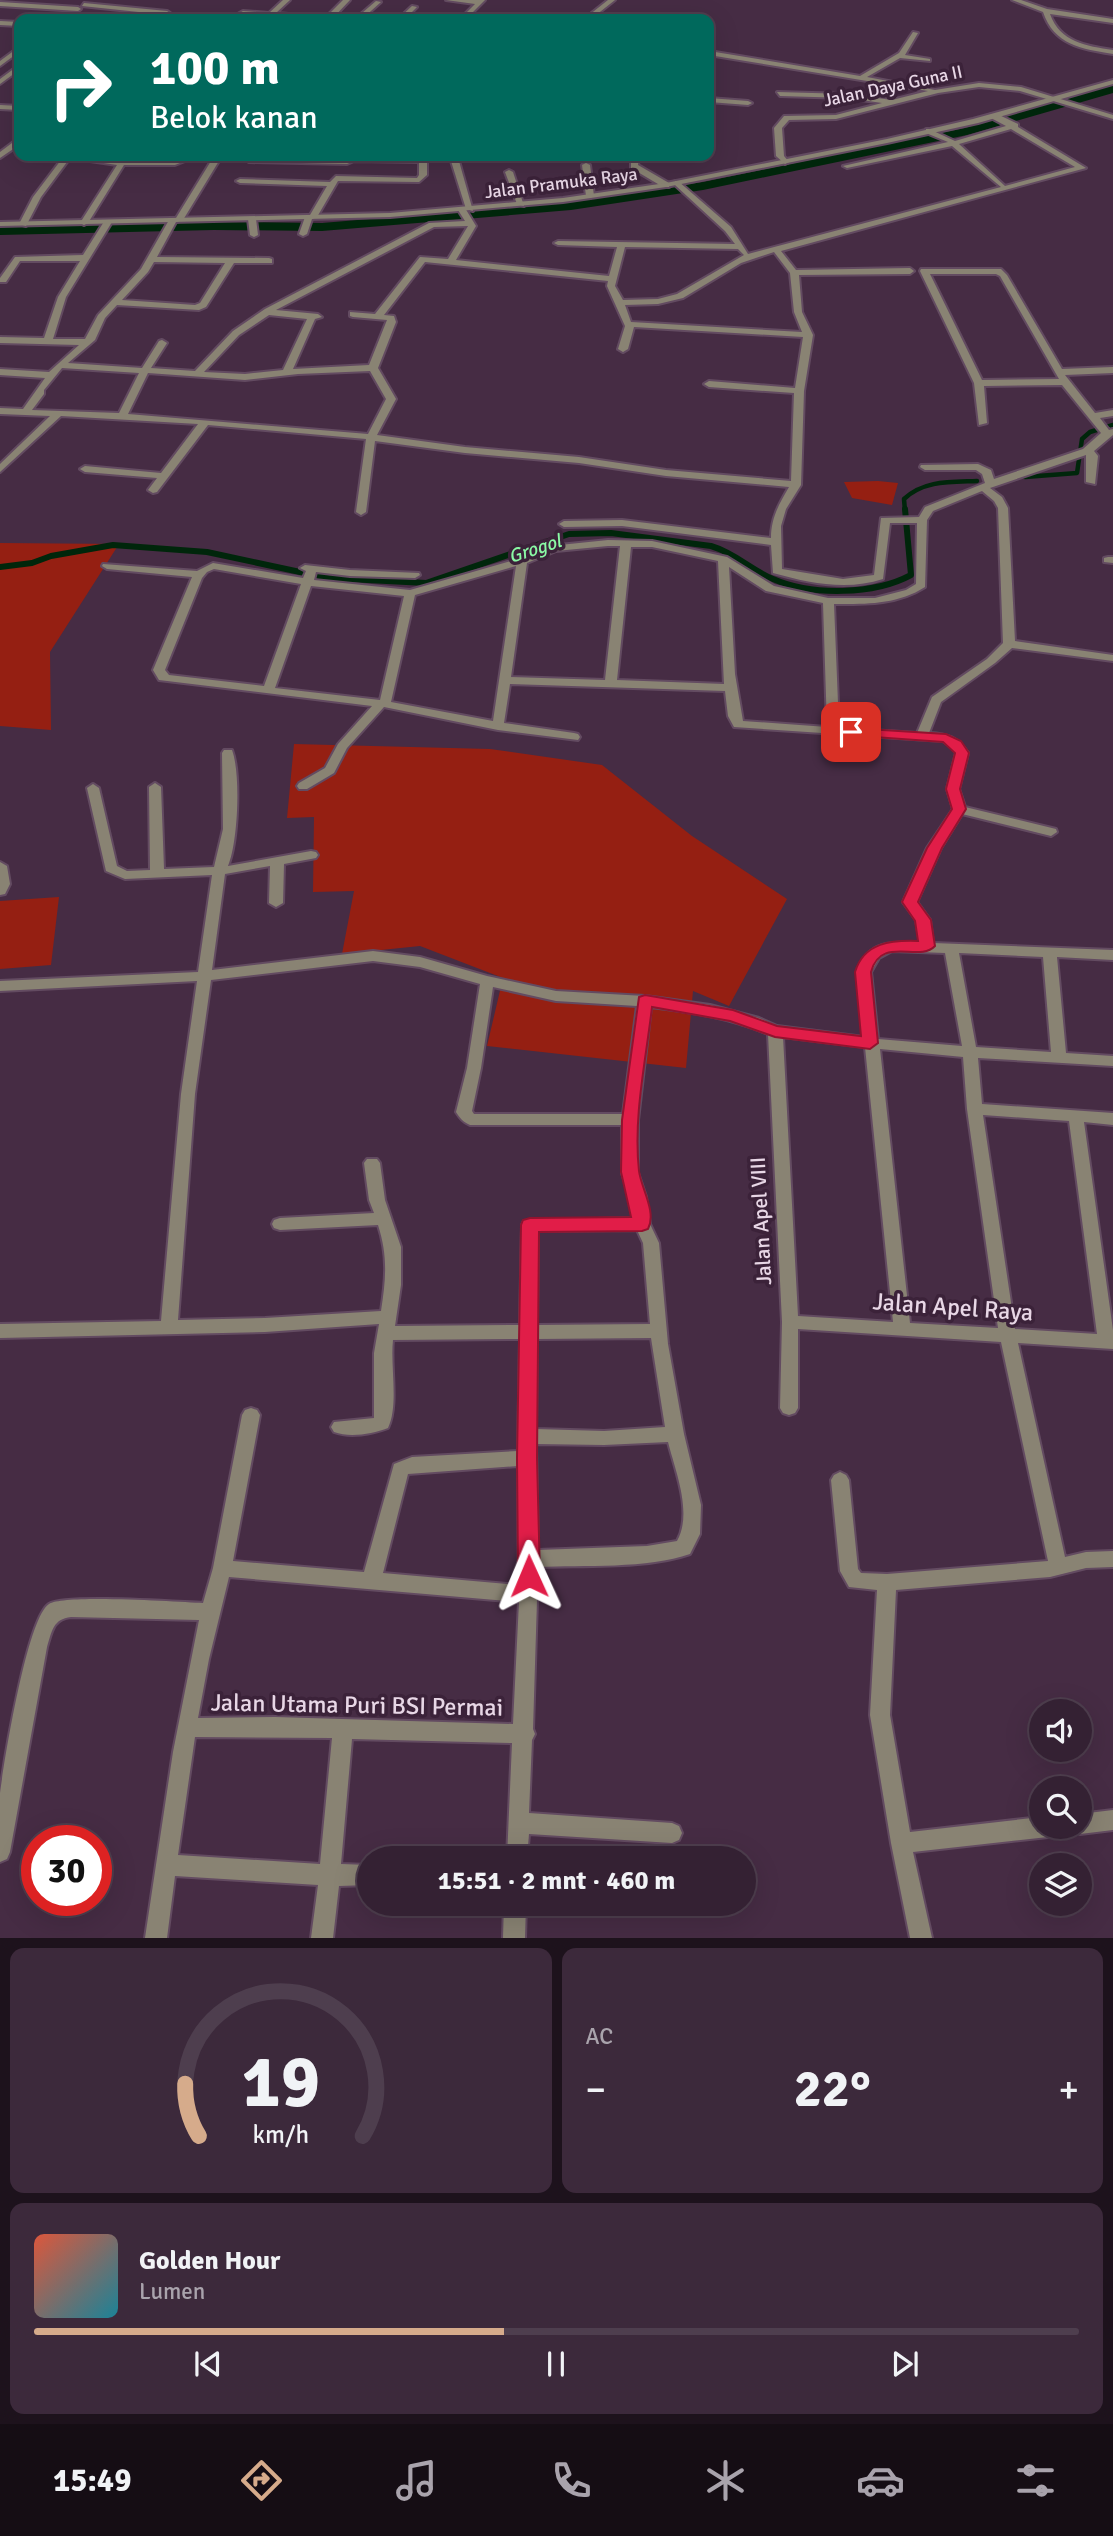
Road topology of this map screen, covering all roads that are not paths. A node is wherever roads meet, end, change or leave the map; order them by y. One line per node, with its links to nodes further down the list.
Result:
1 (93, 0): 11 (street)
2 (287, 0): 17 (street)
3 (347, 0): 18 (street)
4 (449, 0): 7 (street)
5 (612, 0): 22 (street)
6 (1015, 0): 12 (street)
7 (481, 1): 21 (street)
8 (378, 2): 19 (street)
9 (0, 4): 11 (street)
10 (414, 6): 20 (street)
11 (81, 7): 13 (street); 14 (street)
12 (1046, 11): 23 (street); 25 (street)
13 (167, 13)
14 (70, 14)
15 (238, 14): 16 (street)
16 (255, 14)
17 (272, 14)
18 (334, 14)
19 (364, 14)
20 (406, 14)
21 (468, 14)
22 (594, 14)
23 (1113, 21)
24 (915, 33): 28 (street)
25 (1113, 52)
26 (14, 53): 29 (street)
27 (714, 54): 33 (street)
28 (900, 56): 31 (street); 33 (street)
29 (9, 57): 30 (street); 32 (street)
30 (14, 58)
31 (928, 60)
32 (0, 63)
33 (861, 78): 37 (street)
34 (955, 80): 36 (street)
35 (1113, 82): 40 (street, Jalan Pramuka Raya)
36 (979, 85): 37 (street, Jalan Daya Guna II); 40 (street, Jalan Daya Guna II)
37 (938, 91): 42 (street, Jalan Daya Guna II)
38 (780, 94): 42 (street)
39 (714, 100): 41 (street)
40 (1058, 100): 43 (street, Jalan Pramuka Raya); 44 (street, Jalan Daya Guna II)
41 (748, 103)
42 (895, 103): 60 (street, Jalan Daya Guna II)
43 (997, 117): 45 (street); 46 (street, Jalan Pramuka Raya)
44 (1113, 119)
45 (1013, 125): 47 (street); 83 (street)
46 (933, 132): 47 (street); 48 (street, Jalan Pramuka Raya)
47 (953, 142): 49 (street); 69 (street)
48 (890, 143): 49 (street); 60 (street, Jalan Pramuka Raya)
49 (904, 152): 63 (street)
50 (66, 161): 76 (street)
51 (107, 161): 61 (street)
52 (125, 161): 61 (street)
53 (180, 161): 61 (street)
54 (213, 161): 77 (street)
55 (298, 161): 59 (street)
56 (423, 161): 66 (street)
57 (455, 161): 72 (street)
58 (634, 161): 67 (street)
59 (347, 162): 66 (street)
60 (785, 162): 68 (street, Jalan Pramuka Raya)
61 (122, 163): 74 (street)
62 (586, 165): 70 (street)
63 (847, 166)
64 (509, 172): 71 (street)
65 (240, 181): 66 (street)
66 (334, 182): 78 (street)
67 (666, 185): 68 (street, Jalan Pramuka Raya); 70 (street, Jalan Pramuka Raya)
68 (680, 185): 82 (street)
69 (1002, 185)
70 (590, 197): 71 (street, Jalan Pramuka Raya)
71 (521, 205): 72 (street, Jalan Pramuka Raya)
72 (465, 211): 73 (street); 78 (street, Jalan Pramuka Raya)
73 (470, 222): 89 (street); 96 (street)
74 (84, 223): 76 (street, Jalan Pramuka Raya); 79 (street, Jalan Pramuka Raya)
75 (0, 224): 76 (street, Jalan Pramuka Raya)
76 (23, 224)
77 (172, 224): 78 (street, Jalan Pramuka Raya); 79 (street, Jalan Pramuka Raya); 86 (street)
78 (307, 224)
79 (106, 226): 85 (street)
80 (558, 243): 81 (street)
81 (622, 244): 82 (street); 92 (street)
82 (741, 247): 84 (street)
83 (776, 251): 84 (street); 91 (street)
84 (747, 257): 95 (street)
85 (84, 258): 93 (street); 102 (street)
86 (153, 259): 87 (street); 94 (street)
87 (232, 259): 88 (street); 94 (street)
88 (269, 261)
89 (451, 262): 92 (street); 98 (street)
90 (910, 271): 91 (street)
91 (794, 273): 100 (street)
92 (611, 279): 95 (street)
93 (3, 280)
94 (113, 302): 103 (street)
95 (620, 302): 99 (street)
96 (268, 312): 111 (street); 113 (street)
97 (353, 314): 98 (street)
98 (379, 316): 107 (street)
99 (630, 324): 100 (street); 105 (street)
100 (808, 335): 117 (street)
101 (0, 340): 102 (street)
102 (48, 341): 103 (street)
103 (84, 342): 106 (street)
104 (162, 343): 110 (street)
105 (623, 349)
106 (60, 365): 110 (street); 112 (street)
107 (373, 368): 111 (street); 126 (street)
108 (1113, 370): 114 (street)
109 (0, 372): 112 (street)
110 (144, 372): 113 (street); 122 (street)
111 (287, 372): 113 (street)
112 (50, 375): 119 (street)
113 (196, 375)
114 (1062, 377): 115 (street); 115 (street); 125 (street)
115 (979, 383): 124 (street)
116 (709, 384): 117 (street)
117 (799, 391): 133 (street)
118 (0, 411): 119 (street)
119 (25, 413): 121 (street)
120 (1113, 413): 125 (street)
121 (57, 415): 122 (street); 129 (street)
122 (122, 416): 123 (street)
123 (205, 422): 126 (street); 131 (street)
124 (982, 423)
125 (1102, 427): 127 (street)
126 (371, 437): 133 (street); 136 (street)
127 (1087, 452): 132 (street); 134 (street)
128 (925, 467): 134 (street)
129 (0, 469)
130 (85, 469): 131 (street)
131 (163, 476): 135 (street)
132 (1091, 482)
133 (796, 485): 140 (street)
134 (987, 485): 137 (street); 151 (street)
135 (153, 490)
136 (361, 512)
137 (919, 520): 140 (street); 150 (street)
138 (596, 523): 139 (street); 140 (street); 141 (street)
139 (564, 524)
140 (775, 542)
141 (591, 543): 142 (street); 144 (street)
142 (626, 544): 143 (street); 154 (street)
143 (723, 559): 150 (street); 155 (street)
144 (522, 561): 149 (street); 153 (street)
145 (107, 566): 146 (street)
146 (199, 574): 148 (street); 156 (street)
147 (415, 575): 148 (street)
148 (307, 582): 149 (street); 156 (street)
149 (410, 593): 157 (street)
150 (828, 601): 159 (street)
151 (1009, 643): 152 (street); 160 (street)
152 (1113, 658)
153 (504, 680): 154 (street); 158 (street)
154 (611, 682): 155 (street)
155 (729, 688): 159 (street)
156 (268, 691): 157 (street)
157 (383, 704): 158 (street); 163 (street)
158 (498, 726): 161 (street)
159 (833, 731): 160 (street)
160 (922, 736): 166 (street)
161 (574, 737)
162 (229, 753): 171 (street)
163 (303, 786)
164 (155, 787): 172 (street)
165 (93, 788): 172 (street)
166 (959, 809): 167 (street); 175 (street)
167 (1051, 832)
168 (311, 855): 169 (street)
169 (277, 861): 171 (street); 174 (street)
170 (0, 866): 173 (street)
171 (219, 871): 172 (street); 179 (street)
172 (157, 874)
173 (0, 891)
174 (276, 903)
175 (927, 946): 176 (street); 184 (street)
176 (951, 948): 177 (street); 185 (street)
177 (1049, 951): 178 (street); 186 (street)
178 (1113, 955)
179 (204, 976): 180 (street); 181 (street); 198 (street)
180 (487, 981): 182 (street); 191 (street)
181 (0, 986)
182 (645, 1000): 183 (street); 191 (street)
183 (775, 1031): 184 (street); 196 (street, Jalan Apel VIII)
184 (870, 1043): 185 (street); 199 (street)
185 (970, 1052): 186 (street); 188 (street)
186 (1059, 1056): 187 (street)
187 (1113, 1061)
188 (975, 1109): 189 (street); 203 (street)
189 (1076, 1117): 190 (street); 204 (street)
190 (1113, 1119)
191 (630, 1120): 195 (street)
192 (372, 1163): 193 (street)
193 (384, 1219): 194 (street); 197 (street)
194 (280, 1224)
195 (642, 1224): 201 (street); 202 (street)
196 (790, 1322): 199 (street, Jalan Apel Raya); 205 (street, Jalan Apel VIII)
197 (388, 1325): 198 (street); 201 (street); 207 (street)
198 (169, 1327): 200 (street)
199 (902, 1329): 203 (street, Jalan Apel Raya)
200 (0, 1331)
201 (530, 1331): 202 (street); 209 (street)
202 (659, 1331): 208 (street)
203 (1008, 1336): 204 (street, Jalan Apel Raya); 214 (street)
204 (1109, 1341)
205 (789, 1408)
206 (251, 1415): 215 (street)
207 (340, 1427)
208 (675, 1433): 209 (street); 212 (street)
209 (529, 1436): 210 (street)
210 (527, 1458): 212 (street); 216 (street)
211 (840, 1480): 217 (street)
212 (528, 1559): 218 (street)
213 (1113, 1559): 214 (street)
214 (1058, 1566): 217 (street)
215 (222, 1568): 216 (street); 219 (street)
216 (371, 1582): 218 (street)
217 (887, 1582): 228 (street)
218 (529, 1594): 222 (street)
219 (209, 1612): 220 (street); 230 (street)
220 (187, 1728): 221 (street, Jalan Utama Puri BSI Permai); 231 (street)
221 (342, 1729): 222 (street, Jalan Utama Puri BSI Permai); 232 (street)
222 (525, 1734): 224 (street)
223 (1113, 1820): 225 (street)
224 (519, 1823): 227 (street); 229 (street)
225 (1092, 1823)
226 (1029, 1829): 228 (street)
227 (672, 1833)
228 (901, 1843): 238 (street)
229 (518, 1846)
230 (0, 1852)
231 (167, 1865): 232 (street); 235 (street)
232 (330, 1875): 233 (street); 236 (street)
233 (357, 1875)
234 (515, 1916): 237 (street)
235 (156, 1937)
236 (322, 1937)
237 (514, 1937)
238 (921, 1937)

